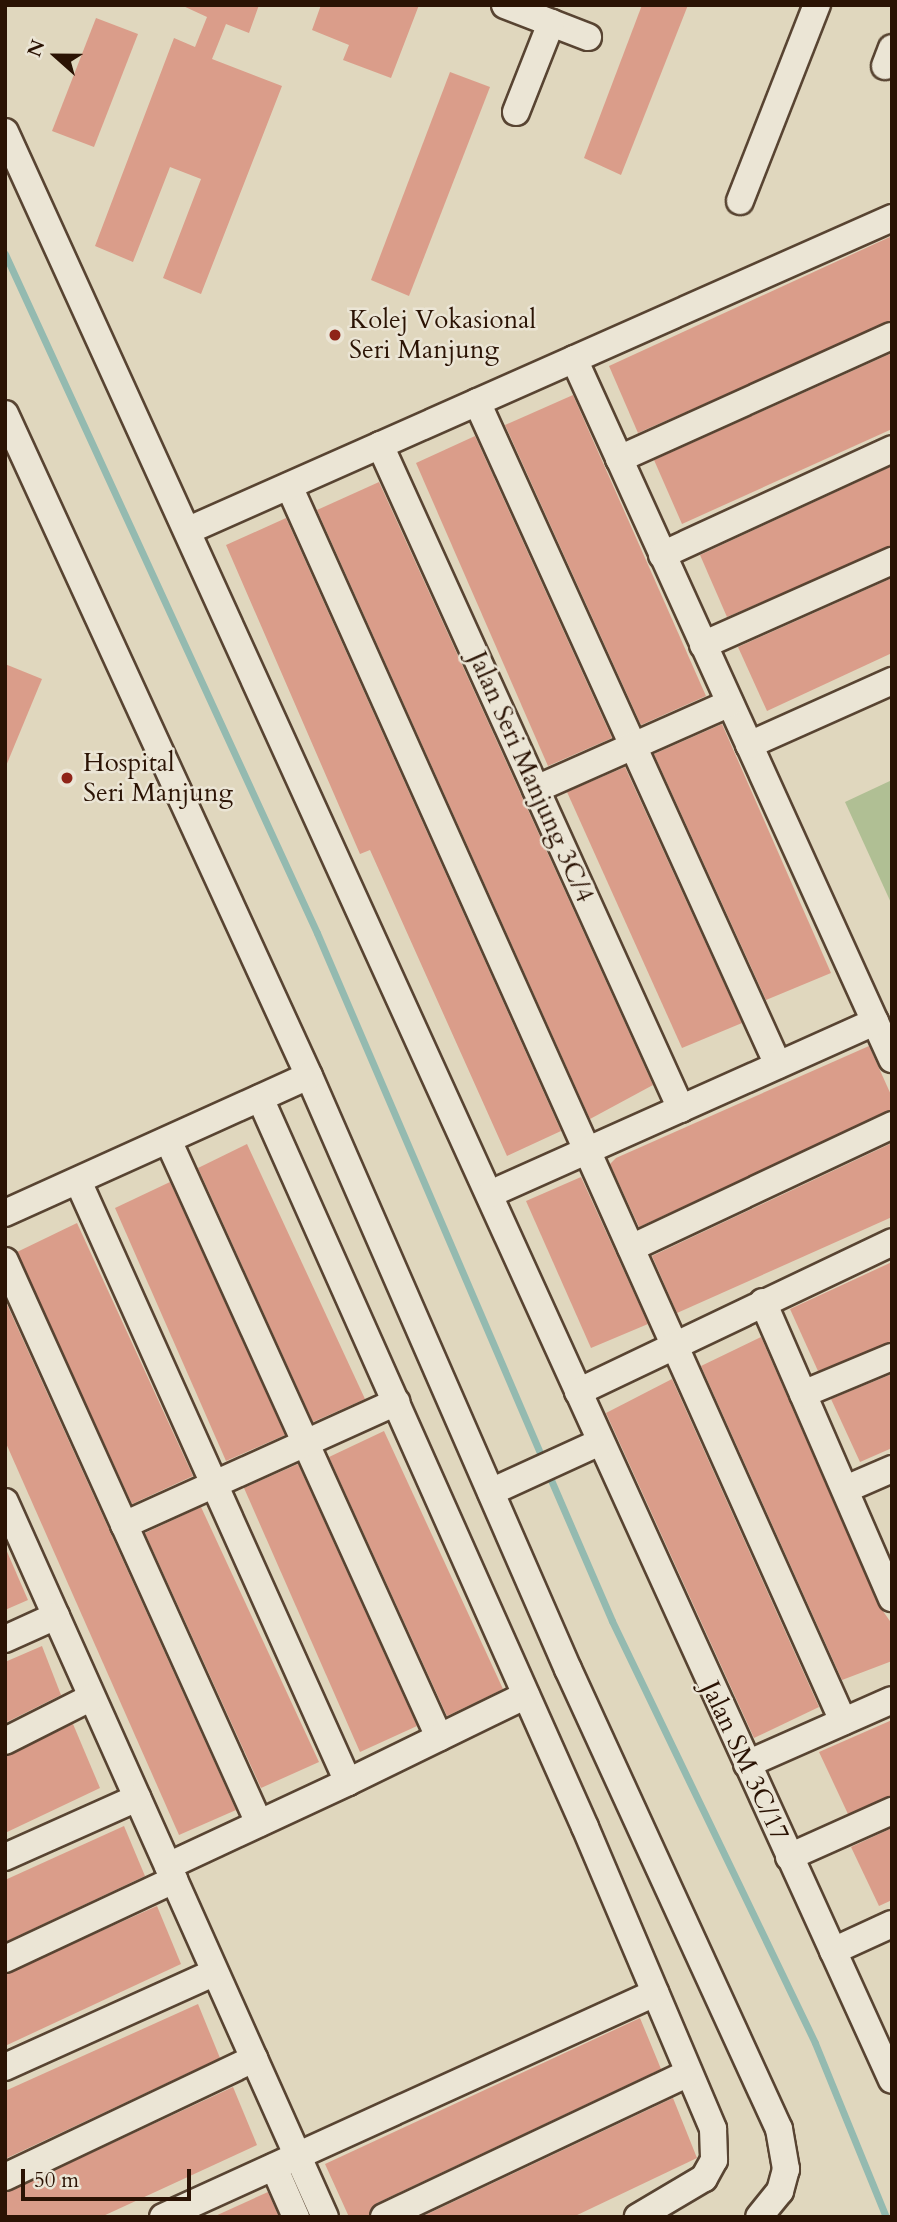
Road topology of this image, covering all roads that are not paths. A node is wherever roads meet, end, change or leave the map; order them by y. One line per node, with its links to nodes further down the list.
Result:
1 (505, 5): 3 (street)
2 (817, 5): 7 (street)
3 (551, 23): 4 (street); 5 (street)
4 (588, 37)
5 (516, 112)
6 (5, 132): 17 (street, Jalan SM 3C/17)
7 (740, 201)
8 (892, 218): 10 (street)
9 (892, 336): 15 (street)
10 (574, 359): 11 (street); 15 (street)
11 (477, 402): 13 (street); 23 (street)
12 (8, 431): 29 (street)
13 (380, 445): 16 (street); 25 (street, Jalan Seri Manjung 3C/4)
14 (892, 449): 18 (street)
15 (619, 458): 18 (street)
16 (289, 486): 17 (street); 34 (street)
17 (189, 530): 36 (street, Jalan SM 3C/17)
18 (662, 555): 20 (street)
19 (892, 561): 20 (street)
20 (704, 645): 22 (street)
21 (892, 681): 24 (street)
22 (730, 704): 23 (street); 24 (street)
23 (636, 745): 25 (street); 28 (street)
24 (749, 745): 26 (street)
25 (536, 789): 31 (street, Jalan Seri Manjung 3C/4)
26 (875, 1022): 27 (street); 28 (street)
27 (892, 1059)
28 (778, 1065): 31 (street)
29 (309, 1076): 30 (street); 52 (street)
30 (260, 1098): 33 (street); 46 (street)
31 (681, 1109): 34 (street)
32 (892, 1125): 39 (street)
33 (168, 1140): 35 (street); 48 (street)
34 (590, 1150): 36 (street); 39 (street)
35 (78, 1181): 37 (street); 50 (street)
36 (490, 1194): 44 (street, Jalan SM 3C/17)
37 (5, 1213)
38 (892, 1242): 41 (street)
39 (631, 1248): 42 (street)
40 (5, 1261): 54 (street)
41 (763, 1302): 42 (street); 45 (street)
42 (673, 1346): 44 (street); 61 (street)
43 (892, 1357): 45 (street)
44 (578, 1392): 47 (street, Jalan SM 3C/17)
45 (803, 1394): 51 (street)
46 (396, 1402): 48 (street); 58 (street)
47 (600, 1442): 52 (street); 64 (street, Jalan SM 3C/17)
48 (306, 1444): 50 (street); 62 (street)
49 (892, 1469): 51 (street)
50 (214, 1484): 54 (street); 65 (street)
51 (846, 1489): 55 (street)
52 (491, 1492): 89 (street)
53 (5, 1502): 56 (street)
54 (124, 1525): 68 (street)
55 (890, 1588)
56 (56, 1616): 57 (street); 59 (street)
57 (5, 1639)
58 (526, 1695): 62 (street); 76 (street)
59 (92, 1698): 63 (street); 66 (street)
60 (892, 1700): 61 (street)
61 (843, 1721): 64 (street)
62 (439, 1737): 65 (street)
63 (5, 1741)
64 (747, 1764): 70 (street, Jalan SM 3C/17)
65 (348, 1782): 68 (street)
66 (137, 1798): 69 (street); 71 (street)
67 (892, 1811): 70 (street)
68 (259, 1823): 71 (street)
69 (5, 1857)
70 (789, 1857): 73 (street, Jalan SM 3C/17)
71 (171, 1873): 74 (street); 75 (street)
72 (892, 1924): 73 (street)
73 (833, 1951): 77 (street, Jalan SM 3C/17)
74 (5, 1959)
75 (215, 1972): 78 (street); 79 (street)
76 (655, 1993): 80 (street); 82 (street)
77 (884, 2042): 81 (street, Jalan SM 3C/17)
78 (254, 2059): 82 (street); 83 (street)
79 (5, 2067)
80 (689, 2073): 87 (street); 88 (street)
81 (892, 2080)
82 (286, 2162): 84 (street); 85 (street); 86 (street)
83 (5, 2177)
84 (163, 2217)
85 (296, 2217)
86 (324, 2217)
87 (384, 2217)
88 (638, 2217)
89 (759, 2217)

